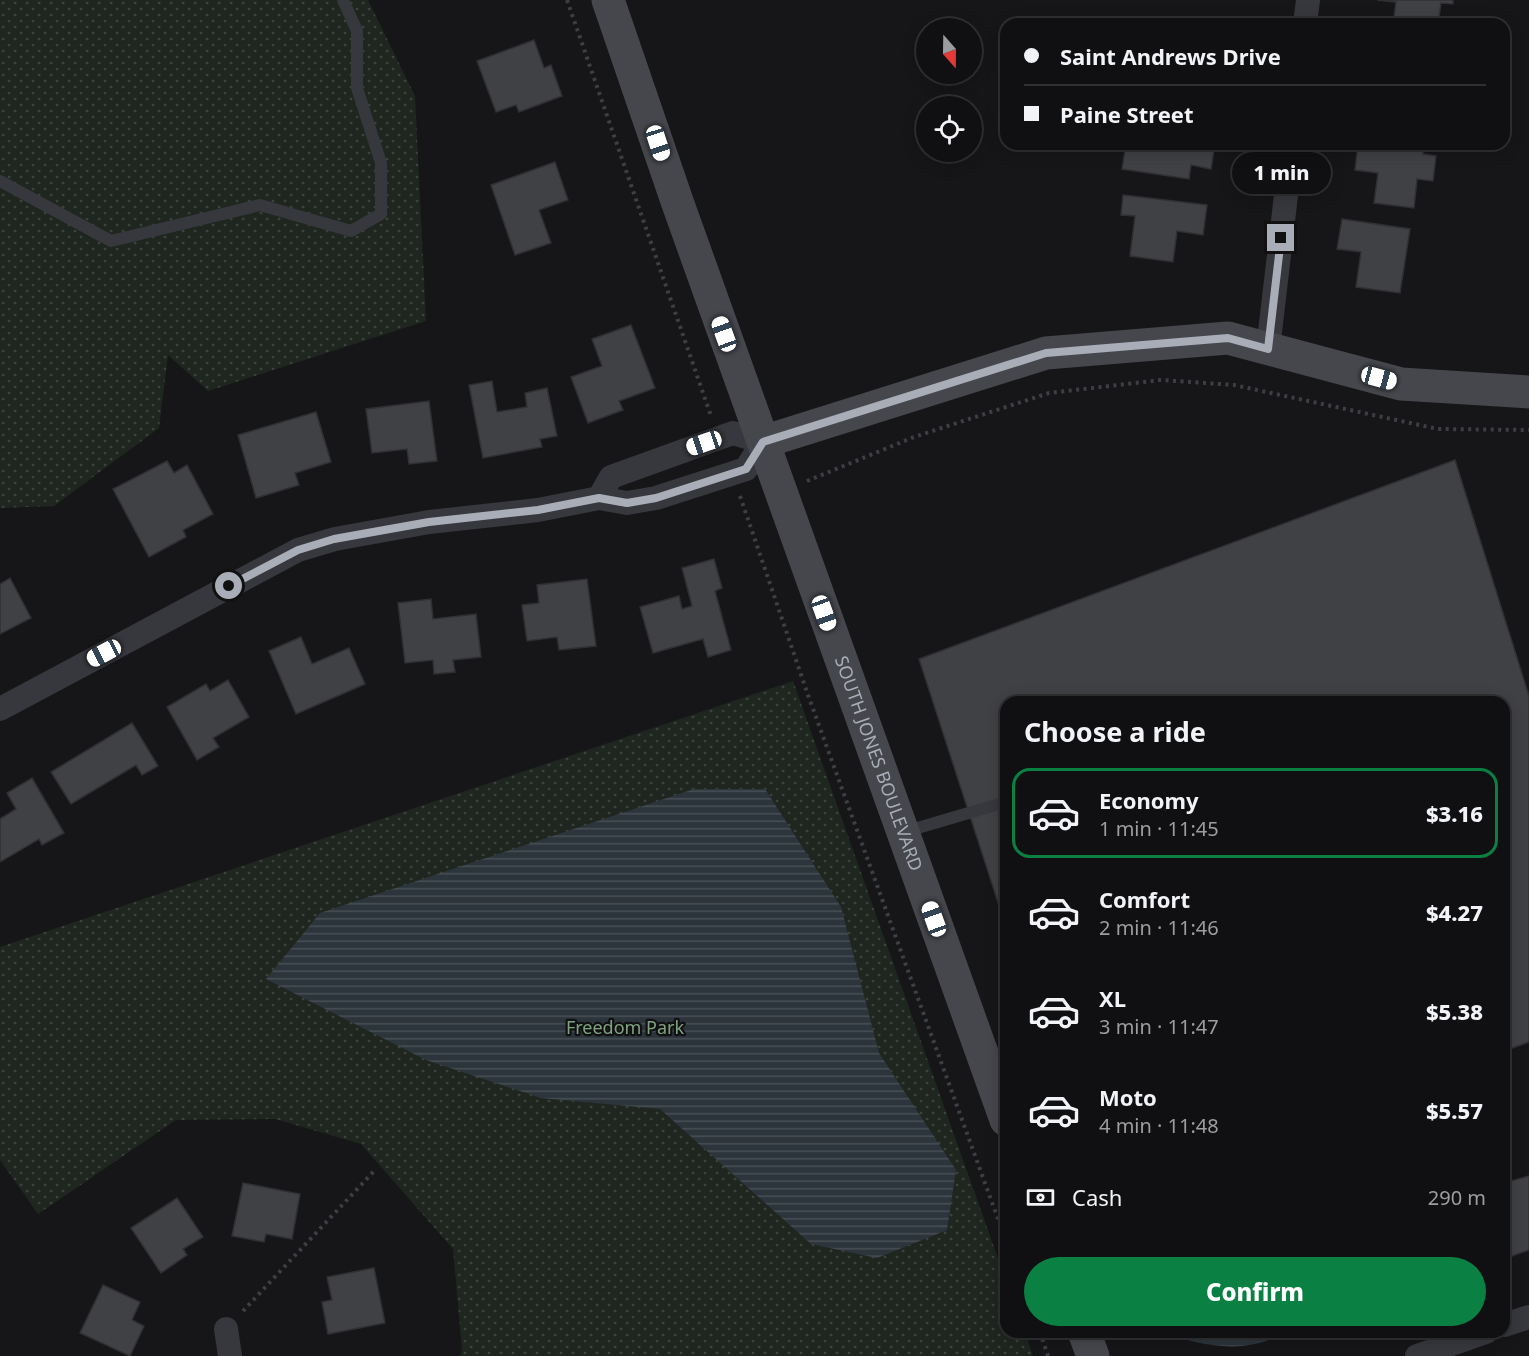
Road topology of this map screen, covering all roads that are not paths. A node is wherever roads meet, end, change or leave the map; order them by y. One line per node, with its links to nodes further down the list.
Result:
1 (342, 0): 6 (lane)
2 (608, 0): 9 (street, SOUTH JONES BOULEVARD)
3 (1308, 0): 4 (street)
4 (1306, 18)
5 (1291, 150): 7 (street)
6 (0, 182)
7 (1268, 349): 8 (street); 9 (street)
8 (1529, 392)
9 (763, 442): 10 (street); 10 (street); 13 (street, SOUTH JONES BOULEVARD)
10 (599, 498): 11 (street)
11 (0, 709)
12 (1000, 804): 13 (lane)
13 (903, 832): 14 (street, SOUTH JONES BOULEVARD)
14 (1000, 1096)
15 (1529, 1317): 16 (street)
16 (1510, 1323)
17 (226, 1329): 20 (street)
18 (1086, 1338): 21 (street)
19 (1469, 1338): 22 (street)
20 (230, 1356)
21 (1093, 1356)
22 (1417, 1356)

